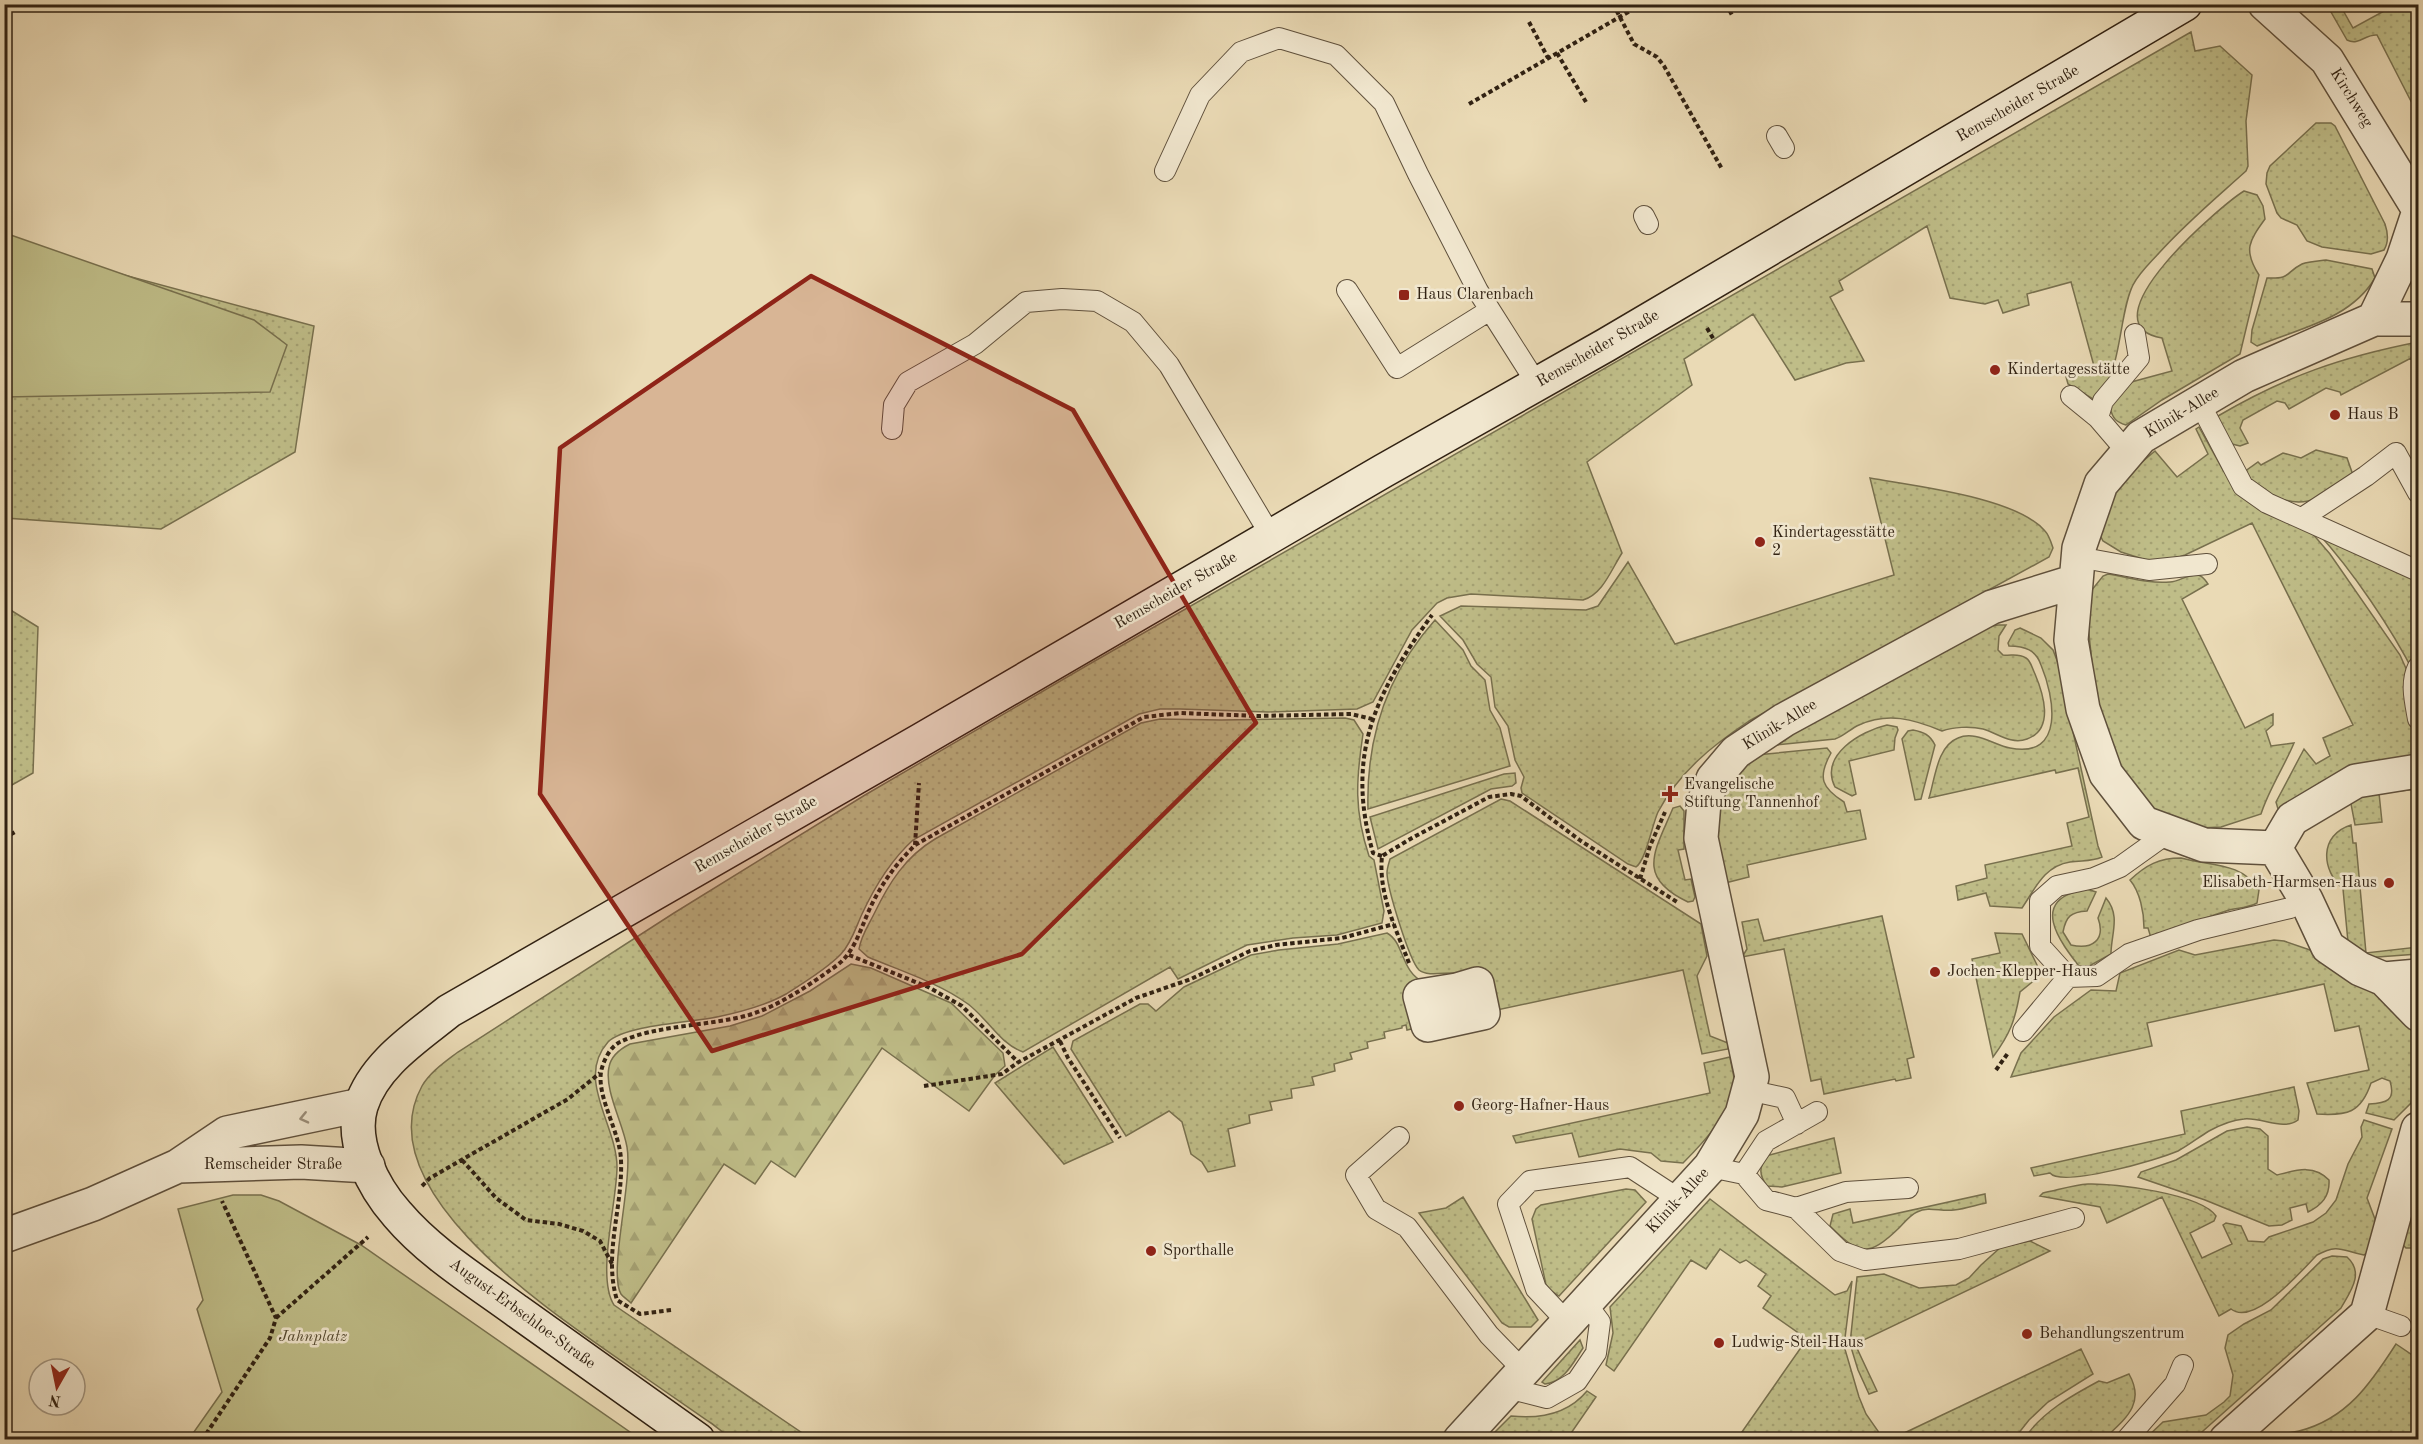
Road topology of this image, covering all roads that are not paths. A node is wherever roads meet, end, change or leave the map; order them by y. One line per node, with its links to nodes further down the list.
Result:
1 (2185, 4): 11 (street, Remscheider Straße)
2 (2265, 4): 4 (street, Kirchweg)
3 (1165, 171): 7 (lane)
4 (2418, 208)
5 (2418, 214): 8 (street)
6 (1347, 290): 7 (lane)
7 (1490, 310): 11 (lane)
8 (2374, 319): 9 (street, Klinik-Allee); 13 (street, Klinik-Allee)
9 (2418, 319)
10 (2135, 334): 14 (lane)
11 (1537, 384): 19 (street, Remscheider Straße)
12 (2071, 396): 14 (lane)
13 (2199, 402): 16 (street, Klinik-Allee); 18 (lane)
14 (2098, 418): 16 (lane)
15 (892, 429): 19 (lane)
16 (2128, 453): 21 (street, Klinik-Allee)
17 (2418, 493): 18 (lane)
18 (2302, 518): 22 (lane)
19 (1271, 536): 35 (street, Remscheider Straße)
20 (2207, 564): 21 (lane)
21 (2077, 569): 26 (street); 34 (street, Klinik-Allee)
22 (2418, 571)
23 (2418, 667): 24 (lane)
24 (2418, 719)
25 (2418, 771): 27 (street)
26 (2169, 832): 27 (street); 30 (lane)
27 (2276, 848): 28 (street)
28 (2306, 900): 30 (lane); 31 (street)
29 (2418, 976): 31 (street)
30 (2068, 977): 33 (lane)
31 (2384, 979): 32 (street)
32 (2418, 1014)
33 (2023, 1031)
34 (1748, 1090): 37 (lane); 42 (street, Klinik-Allee)
35 (361, 1105): 40 (street, Remscheider Straße, one-way to 40); 41 (street, August-Erbschloe-Straße)
36 (1817, 1112): 37 (lane)
37 (1797, 1124): 43 (lane)
38 (2418, 1129): 50 (street)
39 (1399, 1137): 53 (lane)
40 (178, 1166): 41 (street, Remscheider Straße); 48 (street, Remscheider Straße)
41 (368, 1166): 54 (street, August-Erbschloe-Straße)
42 (1710, 1167): 43 (lane); 45 (street, Klinik-Allee)
43 (1744, 1174): 46 (lane)
44 (1908, 1188): 46 (lane)
45 (1679, 1199): 49 (street, Klinik-Allee); 49 (lane)
46 (1796, 1208): 47 (lane)
47 (2074, 1218)
48 (4, 1236)
49 (1576, 1312): 53 (street, Klinik-Allee); 53 (lane)
50 (2367, 1314): 51 (lane); 57 (street)
51 (2401, 1326)
52 (2184, 1365): 56 (lane)
53 (1515, 1379): 55 (street, Klinik-Allee)
54 (698, 1440)
55 (1460, 1440)
56 (2126, 1440)
57 (2226, 1440)

